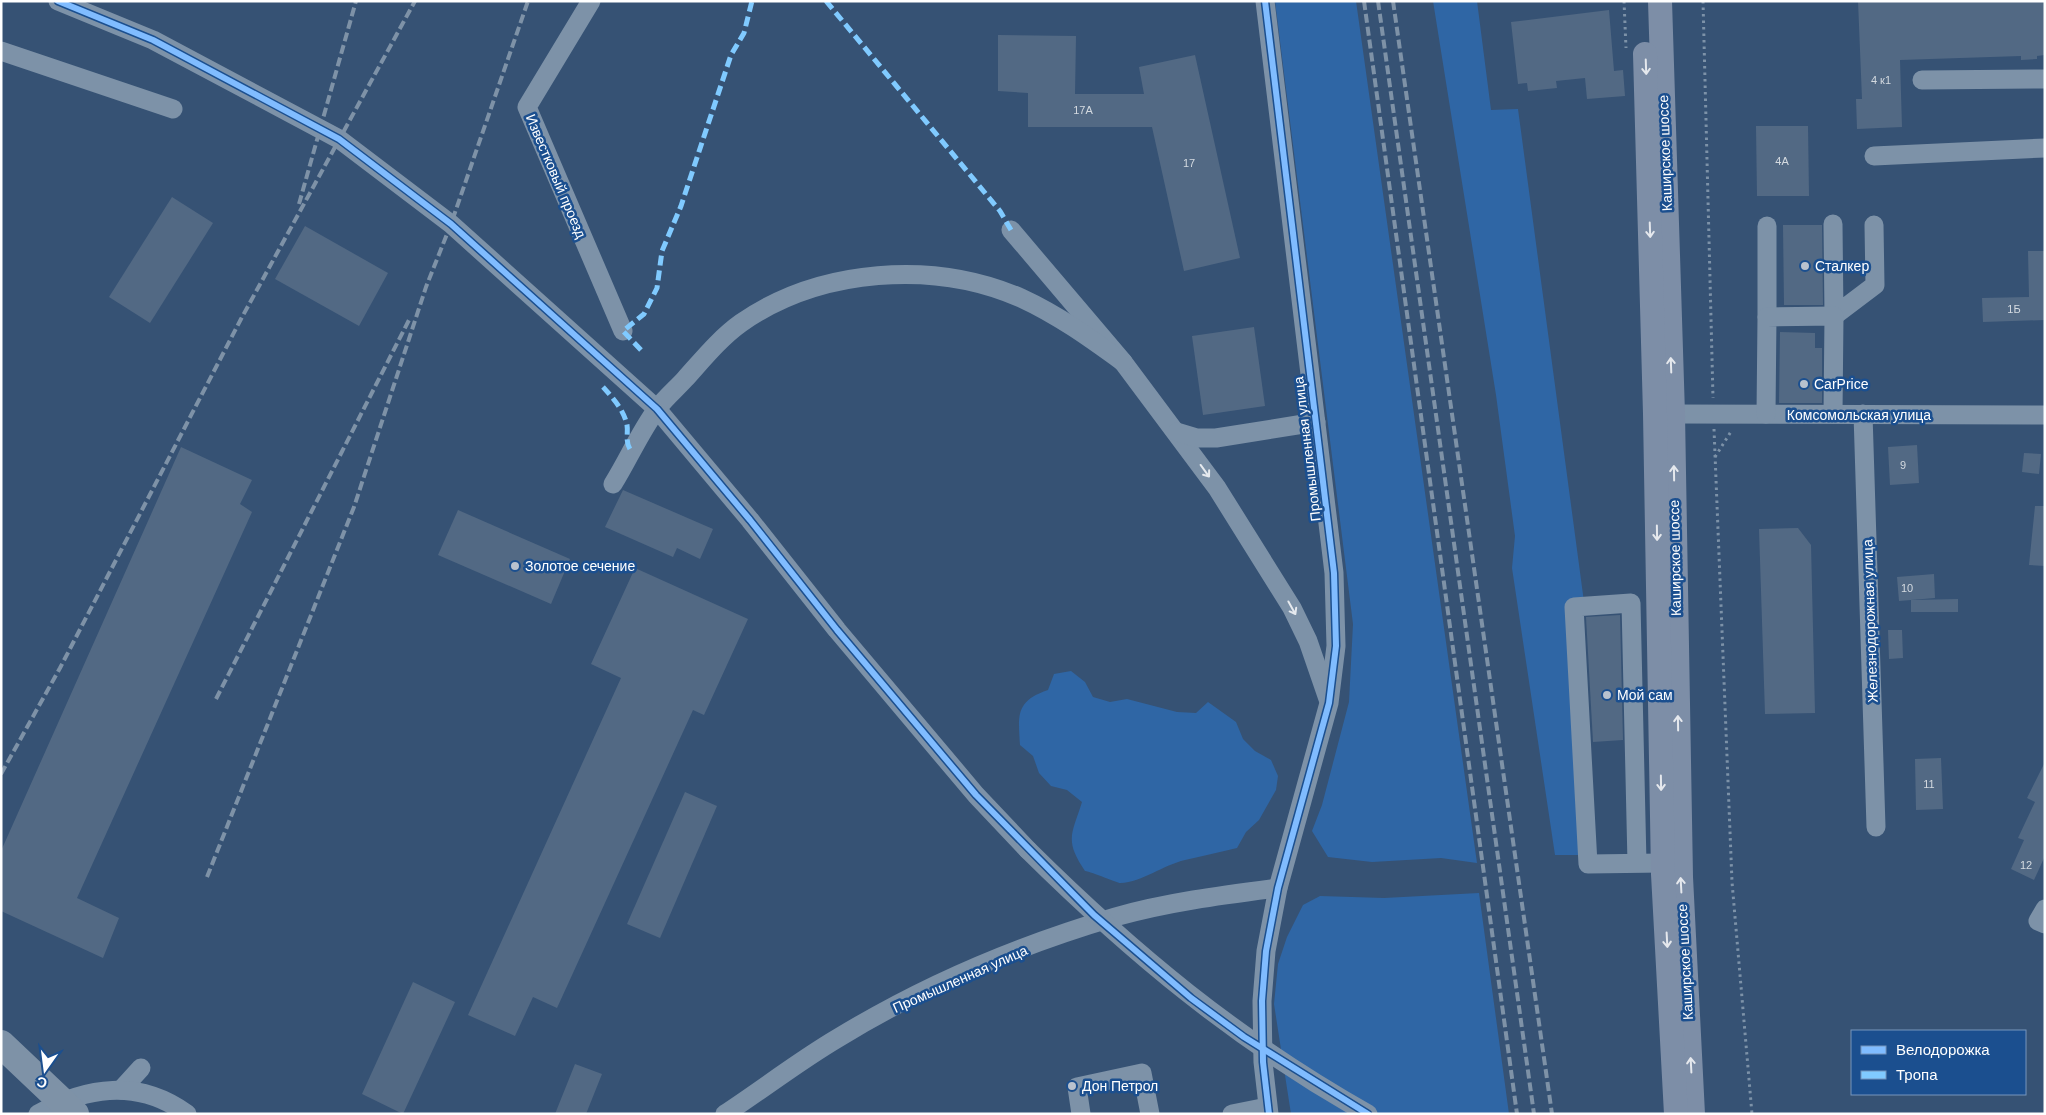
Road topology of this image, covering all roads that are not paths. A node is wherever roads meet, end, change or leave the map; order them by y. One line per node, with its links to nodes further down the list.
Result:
1 (58, 1): 20 (street)
2 (591, 1): 18 (street, Известковый проезд)
3 (1265, 1): 26 (street, Промышленная улица)
4 (1644, 1): 32 (main road, Каширское шоссе, one-way to 32)
5 (1660, 1): 21 (main road, Каширское шоссе, one-way to 5)
6 (1, 51): 9 (street)
7 (2045, 79): 8 (street)
8 (1922, 80)
9 (174, 109)
10 (2045, 148): 11 (street)
11 (1874, 156)
12 (1834, 224): 16 (street)
13 (1874, 225): 16 (street)
14 (1767, 226): 17 (street)
15 (1011, 230): 19 (street)
16 (1834, 316): 17 (street); 23 (street)
17 (1767, 317): 22 (street)
18 (623, 330)
19 (1123, 362): 20 (street); 27 (street)
20 (657, 409): 28 (street); 45 (street, bridge)
21 (1673, 414): 22 (street, Комсомольская улица); 47 (main road, Каширское шоссе, one-way to 21)
22 (1766, 414): 23 (street, Комсомольская улица)
23 (1833, 414): 24 (street, Комсомольская улица)
24 (1863, 414): 25 (street, Комсомольская улица); 30 (street, Железнодорожная улица)
25 (2045, 415)
26 (1316, 422): 27 (street); 29 (street, Промышленная улица)
27 (1177, 432): 29 (street, one-way to 29)
28 (613, 484)
29 (1329, 703): 33 (street, Промышленная улица)
30 (1876, 828)
31 (1638, 863): 31 (street); 32 (street)
32 (1663, 863): 46 (main road, Каширское шоссе, one-way to 46)
33 (1278, 888): 37 (street); 41 (street, Промышленная улица)
34 (1, 1044): 39 (highway, bridge)
35 (141, 1068): 36 (street)
36 (120, 1090): 38 (street); 40 (street)
37 (1268, 1110): 44 (street)
38 (38, 1114)
39 (75, 1114)
40 (186, 1114)
41 (725, 1114)
42 (1081, 1114): 43 (street)
43 (1150, 1114)
44 (1232, 1114)
45 (1368, 1114)
46 (1676, 1114)
47 (1693, 1114)

